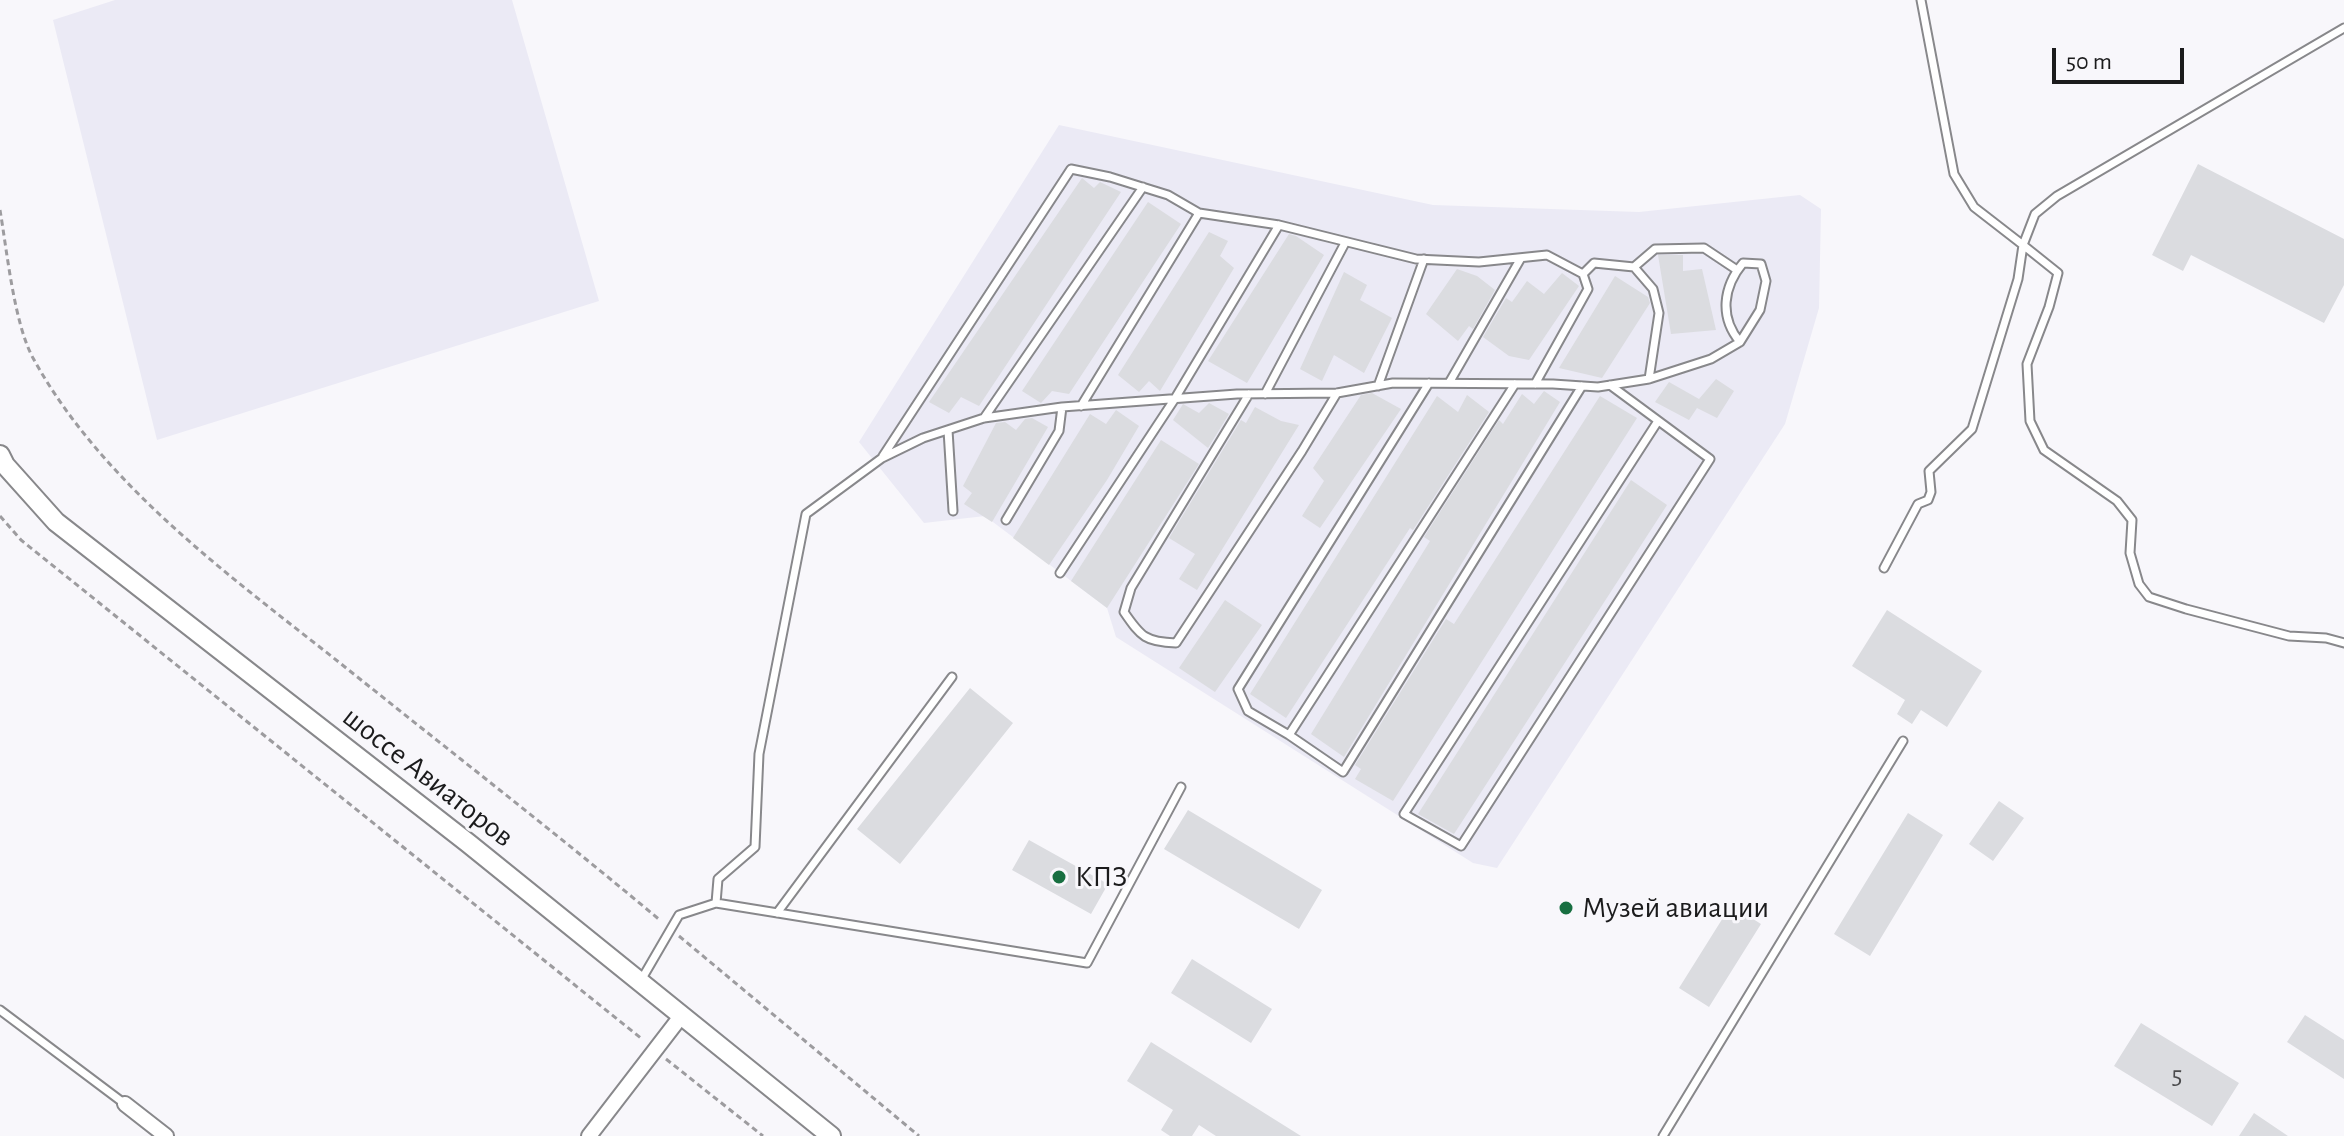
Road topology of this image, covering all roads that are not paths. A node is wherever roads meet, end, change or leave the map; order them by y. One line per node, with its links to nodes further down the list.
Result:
1 (1921, 0): 7 (lane)
2 (2344, 28): 7 (lane)
3 (1143, 187): 4 (lane); 28 (lane); 32 (lane)
4 (1199, 213): 5 (lane); 26 (lane)
5 (1279, 225): 6 (lane); 25 (lane)
6 (1345, 243): 9 (lane); 24 (lane)
7 (2023, 245): 35 (lane); 37 (lane)
8 (1521, 258): 9 (lane); 12 (lane); 16 (lane)
9 (1424, 259): 20 (lane)
10 (1634, 267): 11 (lane); 12 (lane); 14 (lane)
11 (1737, 270): 13 (lane); 13 (lane)
12 (1583, 274): 18 (lane)
13 (1740, 342): 14 (lane)
14 (1649, 379): 19 (lane)
15 (1429, 383): 16 (lane); 20 (lane); 39 (lane)
16 (1449, 383): 17 (lane)
17 (1515, 384): 18 (lane); 39 (lane)
18 (1535, 384): 21 (lane)
19 (1610, 385): 21 (lane); 29 (lane)
20 (1378, 386): 22 (lane)
21 (1582, 386): 39 (lane)
22 (1337, 393): 23 (lane); 24 (lane)
23 (1249, 394): 24 (lane); 25 (lane)
24 (1265, 394)
25 (1174, 400): 26 (lane); 36 (lane)
26 (1081, 406): 27 (lane)
27 (1062, 407): 28 (lane); 34 (lane)
28 (984, 418): 30 (lane)
29 (1658, 421): 29 (lane)
30 (948, 430): 32 (lane); 33 (lane)
31 (0, 455): 44 (street, шоссе Авиаторов)
32 (882, 458): 42 (lane)
33 (953, 511)
34 (1006, 520)
35 (1884, 568)
36 (1060, 573)
37 (2344, 643)
38 (952, 677): 43 (lane)
39 (1289, 735)
40 (1903, 741): 51 (lane)
41 (1181, 787): 43 (lane)
42 (716, 903): 43 (lane); 44 (lane)
43 (777, 913)
44 (640, 982): 46 (street, шоссе Авиаторов)
45 (0, 1010): 47 (lane)
46 (682, 1015): 49 (street); 50 (street, шоссе Авиаторов)
47 (125, 1104): 48 (street)
48 (166, 1136)
49 (589, 1136)
50 (831, 1136)
51 (1663, 1136)

